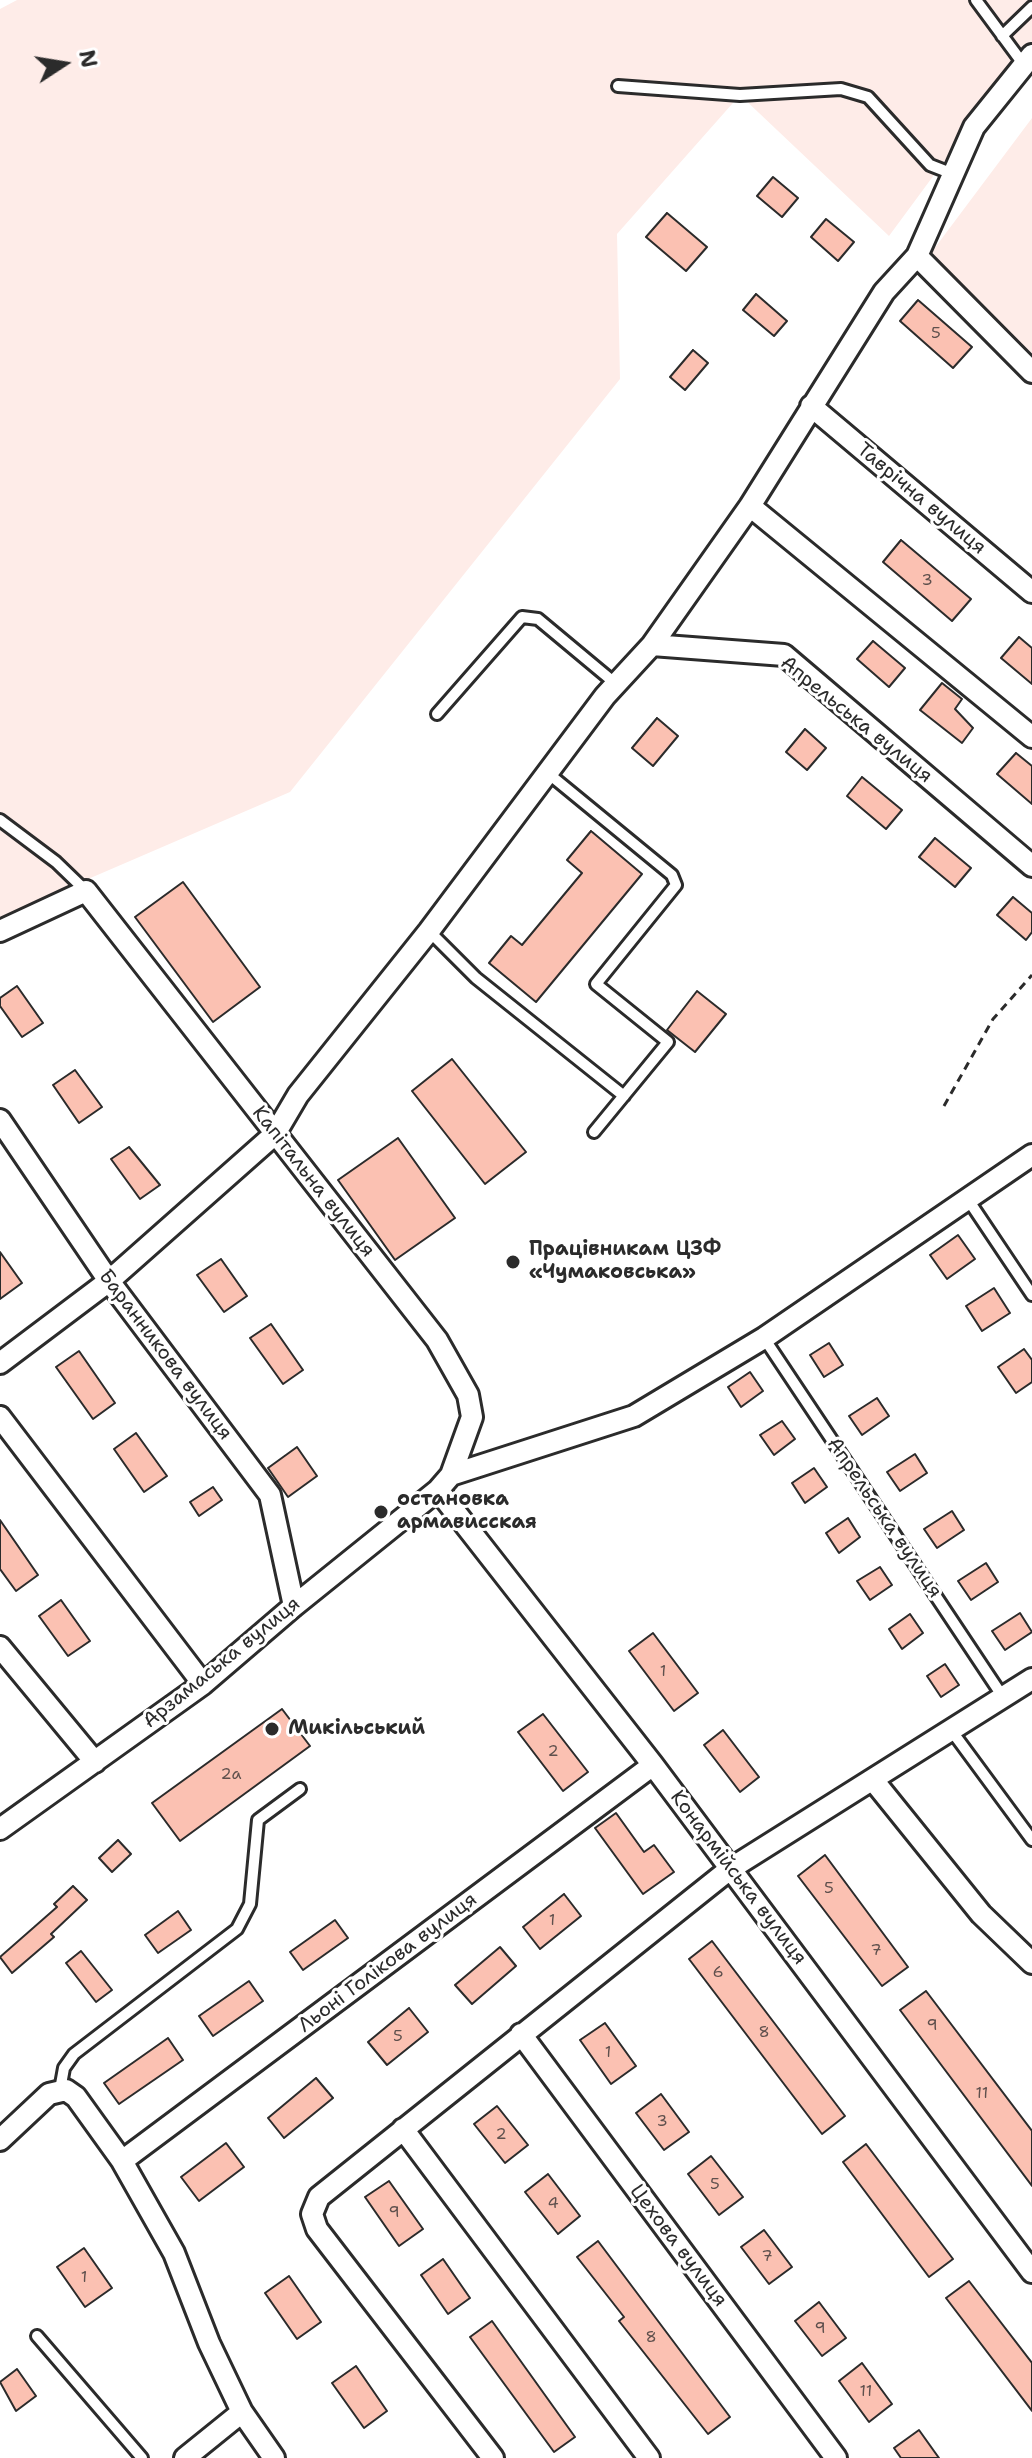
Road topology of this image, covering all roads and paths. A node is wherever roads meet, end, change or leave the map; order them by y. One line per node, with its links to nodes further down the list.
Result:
1 (976, 0): 3 (lane)
2 (1032, 7): 3 (lane)
3 (1002, 36): 4 (lane)
4 (1028, 60): 6 (street)
5 (618, 86): 6 (lane)
6 (953, 174): 7 (street)
7 (917, 256): 8 (street); 9 (street)
8 (1032, 372)
9 (811, 406): 10 (street); 11 (street, Таврічна вулиця)
10 (750, 506): 12 (street); 15 (street)
11 (1032, 592)
12 (652, 645): 13 (street); 18 (street, Апрельська вулиця)
13 (616, 684): 14 (lane); 16 (street)
14 (437, 714)
15 (1032, 737)
16 (549, 774): 21 (street); 23 (lane)
17 (0, 820): 19 (lane)
18 (1032, 866)
19 (86, 891): 20 (street); 27 (street, Капітальна вулиця)
20 (0, 931)
21 (429, 931): 23 (lane); 27 (street)
22 (1032, 975): 24 (path)
23 (624, 1096): 26 (lane)
24 (944, 1106)
25 (0, 1120): 30 (street, Баранникова вулиця)
26 (594, 1132)
27 (275, 1134): 30 (street); 35 (street, Капітальна вулиця)
28 (1032, 1155): 29 (street)
29 (969, 1201): 31 (lane); 32 (street)
30 (109, 1281): 33 (street); 36 (street, Баранникова вулиця)
31 (1032, 1295)
32 (764, 1338): 35 (street); 40 (lane, Апрельська вулиця)
33 (0, 1363)
34 (0, 1417): 39 (street)
35 (445, 1482): 36 (street, Арзамаська вулиця); 43 (street, Конармійська вулиця)
36 (294, 1606): 39 (street, Арзамаська вулиця)
37 (0, 1647): 42 (street)
38 (1032, 1679): 40 (street)
39 (203, 1684): 42 (street, Арзамаська вулиця)
40 (1003, 1697): 41 (street)
41 (951, 1730): 44 (street); 47 (lane)
42 (95, 1762): 46 (street, Арзамаська вулиця)
43 (653, 1765): 48 (street, Конармійська вулиця); 54 (street, Льоні Голікова вулиця)
44 (873, 1780): 48 (street); 49 (street)
45 (300, 1789): 51 (lane)
46 (0, 1829)
47 (1032, 1840)
48 (730, 1869): 50 (street); 55 (street, Конармійська вулиця)
49 (1032, 1963)
50 (521, 2034): 52 (street); 63 (street, Цехова вулиця)
51 (68, 2093): 53 (street); 54 (street)
52 (403, 2129): 61 (street); 62 (street)
53 (0, 2140)
54 (122, 2161): 57 (street)
55 (1032, 2272)
56 (37, 2336): 58 (lane)
57 (242, 2412): 59 (street); 60 (street)
58 (142, 2458)
59 (185, 2458)
60 (274, 2458)
61 (493, 2458)
62 (649, 2458)
63 (836, 2458)

